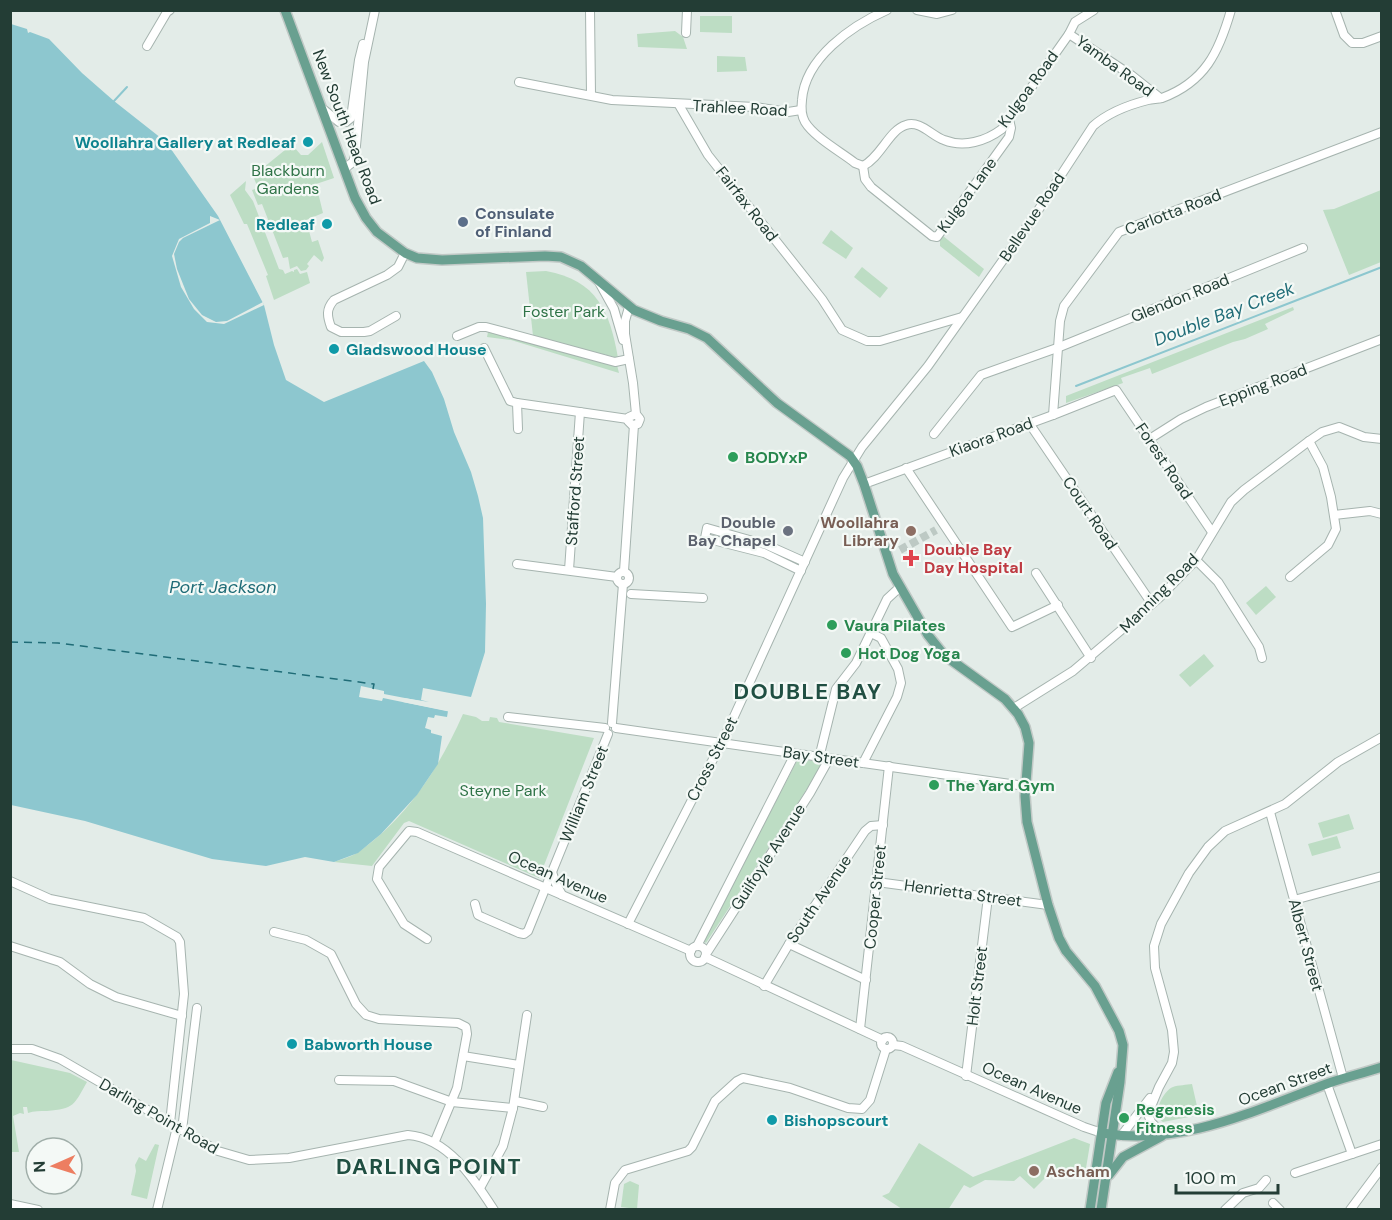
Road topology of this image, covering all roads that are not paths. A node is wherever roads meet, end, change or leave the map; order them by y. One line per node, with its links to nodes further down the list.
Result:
1 (170, 10): 15 (street)
2 (285, 10): 20 (main road, New South Head Road)
3 (590, 10): 17 (street)
4 (687, 10): 12 (street)
5 (887, 10): 21 (street)
6 (917, 10): 7 (street)
7 (952, 10)
8 (1094, 10): 13 (street, Kulgoa Road)
9 (1231, 10): 18 (street, Bellevue Road)
10 (1335, 10): 14 (street)
11 (375, 13): 20 (street); 25 (street)
12 (686, 33)
13 (1070, 34): 18 (street, Yamba Road); 22 (street, Kulgoa Road)
14 (1382, 36)
15 (147, 46)
16 (519, 82): 17 (street)
17 (591, 94): 19 (street)
18 (1160, 98): 31 (street, Bellevue Road)
19 (680, 105): 21 (street, Trahlee Road); 31 (street, Fairfax Road)
20 (322, 109): 25 (main road, New South Head Road)
21 (801, 110): 24 (street)
22 (1009, 119): 24 (street, Kulgoa Road); 24 (street, Kulgoa Lane)
23 (1382, 132): 35 (street, Carlotta Road)
24 (863, 166)
25 (344, 169): 27 (main road, New South Head Road)
26 (1303, 248): 35 (street, Glendon Road)
27 (405, 253): 28 (main road, New South Head Road); 30 (street)
28 (596, 277): 29 (main road, New South Head Road); 36 (street)
29 (629, 307): 36 (street); 48 (main road, New South Head Road)
30 (396, 316)
31 (962, 317): 48 (street, Bellevue Road)
32 (457, 336): 36 (street)
33 (1382, 339): 46 (street, Epping Road)
34 (484, 348): 38 (street)
35 (1057, 348): 40 (street, Carlotta Road); 44 (street, Glendon Road)
36 (628, 356): 41 (street)
37 (1116, 390): 40 (street, Kiaora Road); 46 (street, Forest Road)
38 (517, 403): 39 (street); 43 (street)
39 (580, 412): 41 (street); 63 (street, Stafford Street)
40 (1053, 415): 42 (street, Kiaora Road)
41 (631, 422): 64 (street)
42 (1029, 423): 49 (street, Kiaora Road); 73 (street, Court Road)
43 (518, 429)
44 (933, 434)
45 (1382, 439): 47 (street, Manning Road)
46 (1148, 440): 55 (street, Forest Road)
47 (1309, 441): 51 (street); 55 (street, Manning Road)
48 (854, 461): 50 (main road, New South Head Road); 61 (street, Cross Street)
49 (906, 468): 50 (street, Kiaora Road); 53 (street)
50 (864, 484): 70 (main road, New South Head Road)
51 (1334, 514): 52 (street); 68 (street)
52 (1382, 514)
53 (945, 525): 54 (street); 74 (street)
54 (936, 530)
55 (1212, 532): 60 (street, Manning Road)
56 (725, 533): 57 (street); 57 (street); 58 (street)
57 (723, 542): 59 (street)
58 (765, 544): 59 (street); 61 (street)
59 (762, 553): 65 (street)
60 (1196, 560): 73 (street, Manning Road); 77 (street)
61 (805, 562): 65 (street, Cross Street)
62 (517, 564): 63 (street)
63 (569, 570): 67 (street)
64 (624, 571): 67 (street); 69 (street)
65 (801, 571): 82 (street, Cross Street)
66 (1036, 573): 74 (street)
67 (617, 577): 69 (street)
68 (1290, 577)
69 (623, 584): 80 (street, William Street)
70 (900, 587): 75 (street); 78 (main road, New South Head Road)
71 (631, 594): 72 (street)
72 (703, 598)
73 (1152, 604): 76 (street, Manning Road)
74 (1058, 606): 76 (street)
75 (871, 633): 84 (street); 86 (street)
76 (1091, 658): 78 (street, Manning Road)
77 (1262, 658)
78 (1014, 708): 88 (main road, New South Head Road)
79 (508, 717): 80 (street, Bay Street)
80 (610, 728): 82 (street, Bay Street); 91 (street, William Street)
81 (1382, 737): 89 (street)
82 (721, 743): 83 (street, Bay Street); 101 (street, Cross Street)
83 (795, 754): 84 (street, Bay Street); 106 (street, Guilfoyle Avenue)
84 (819, 758): 85 (street, Bay Street)
85 (829, 759): 86 (street, Bay Street); 107 (street, Guilfoyle Avenue)
86 (863, 763): 87 (street, Bay Street)
87 (889, 766): 88 (street, Bay Street); 90 (street, Cooper Street)
88 (1025, 786): 100 (main road, New South Head Road)
89 (1270, 812): 98 (street, Albert Street); 124 (street)
90 (883, 825): 94 (street, Cooper Street); 104 (street, South Avenue)
91 (552, 871): 95 (street, William Street); 96 (street)
92 (1382, 876): 98 (street)
93 (10, 881): 111 (street)
94 (877, 882): 97 (street, Henrietta Street); 108 (street, Cooper Street)
95 (546, 888): 96 (street, Ocean Avenue); 99 (street, William Street); 103 (street, Ocean Avenue)
96 (562, 895): 101 (street, Ocean Avenue)
97 (988, 897): 100 (street, Henrietta Street); 120 (street, Holt Street)
98 (1294, 900): 121 (street, Albert Street)
99 (475, 904)
100 (1048, 905): 118 (main road, New South Head Road)
101 (628, 924): 106 (street, Ocean Avenue)
102 (274, 932): 116 (street)
103 (427, 939)
104 (789, 944): 108 (street); 109 (street, South Avenue)
105 (10, 946): 111 (street)
106 (694, 949): 107 (street); 107 (street)
107 (706, 955): 109 (street)
108 (866, 980): 113 (street, Cooper Street)
109 (764, 986): 113 (street)
110 (197, 1008): 128 (street)
111 (182, 1016): 128 (street)
112 (527, 1016): 117 (street)
113 (860, 1029): 114 (street)
114 (890, 1047): 120 (street, Ocean Avenue); 145 (street)
115 (10, 1049): 128 (street, Darling Point Road)
116 (463, 1056): 117 (street); 125 (street)
117 (519, 1065): 126 (street)
118 (1121, 1067): 129 (main road, New South Head Road); 130 (main road, New South Head Road)
119 (1382, 1067): 121 (main road, Ocean Street)
120 (966, 1076): 129 (street, Ocean Avenue)
121 (1343, 1078): 123 (main road, Ocean Street)
122 (339, 1080): 125 (street)
123 (1327, 1084): 131 (main road, Ocean Street); 134 (street)
124 (1159, 1087): 130 (street); 131 (street)
125 (452, 1102): 126 (street); 132 (street)
126 (514, 1104): 127 (street); 139 (street)
127 (543, 1107)
128 (176, 1127): 132 (street, Darling Point Road); 143 (street)
129 (1102, 1132): 130 (main road, Ocean Avenue); 146 (main road, New South Head Road)
130 (1117, 1135): 131 (main road, Ocean Avenue); 138 (main road, New South Head Road)
131 (1164, 1135): 138 (main road)
132 (435, 1141): 139 (street)
133 (1382, 1144): 134 (street)
134 (1352, 1154): 136 (street)
135 (1382, 1167): 150 (street)
136 (1295, 1173)
137 (1266, 1180): 148 (street)
138 (1105, 1181): 147 (main road, New South Head Road)
139 (480, 1188): 144 (street)
140 (1273, 1203): 149 (street)
141 (10, 1204): 142 (street)
142 (38, 1209)
143 (157, 1209)
144 (494, 1209)
145 (610, 1209)
146 (1090, 1209)
147 (1101, 1209)
148 (1225, 1209)
149 (1280, 1209)
150 (1350, 1209)

